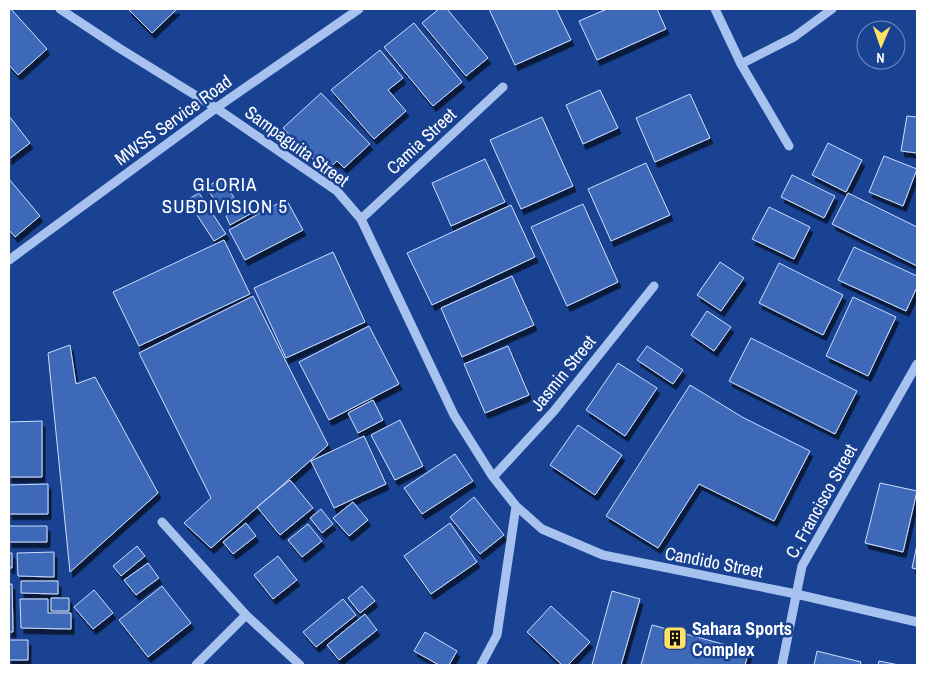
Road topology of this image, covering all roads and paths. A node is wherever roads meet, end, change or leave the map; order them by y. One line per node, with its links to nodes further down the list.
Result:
1 (60, 9): 7 (street, Sampaguita Street)
2 (359, 9): 7 (street, MWSS Service Road)
3 (715, 9): 5 (street)
4 (832, 9): 5 (street)
5 (741, 64): 8 (street)
6 (502, 87): 9 (street, Camia Street)
7 (216, 108): 9 (street, Sampaguita Street); 10 (street, MWSS Service Road)
8 (789, 146)
9 (362, 219): 13 (street, Sampaguita Street)
10 (9, 260)
11 (654, 286): 13 (street, Jasmin Street)
12 (917, 364): 16 (street, C. Francisco Street)
13 (493, 477): 14 (street, Sampaguita Street)
14 (516, 506): 16 (street, Candido Street); 21 (street)
15 (162, 522): 17 (street)
16 (796, 594): 18 (street, Candido Street); 22 (street, C. Francisco Street)
17 (246, 615): 19 (street); 20 (street)
18 (917, 622)
19 (196, 665)
20 (300, 665)
21 (481, 665)
22 (782, 665)

